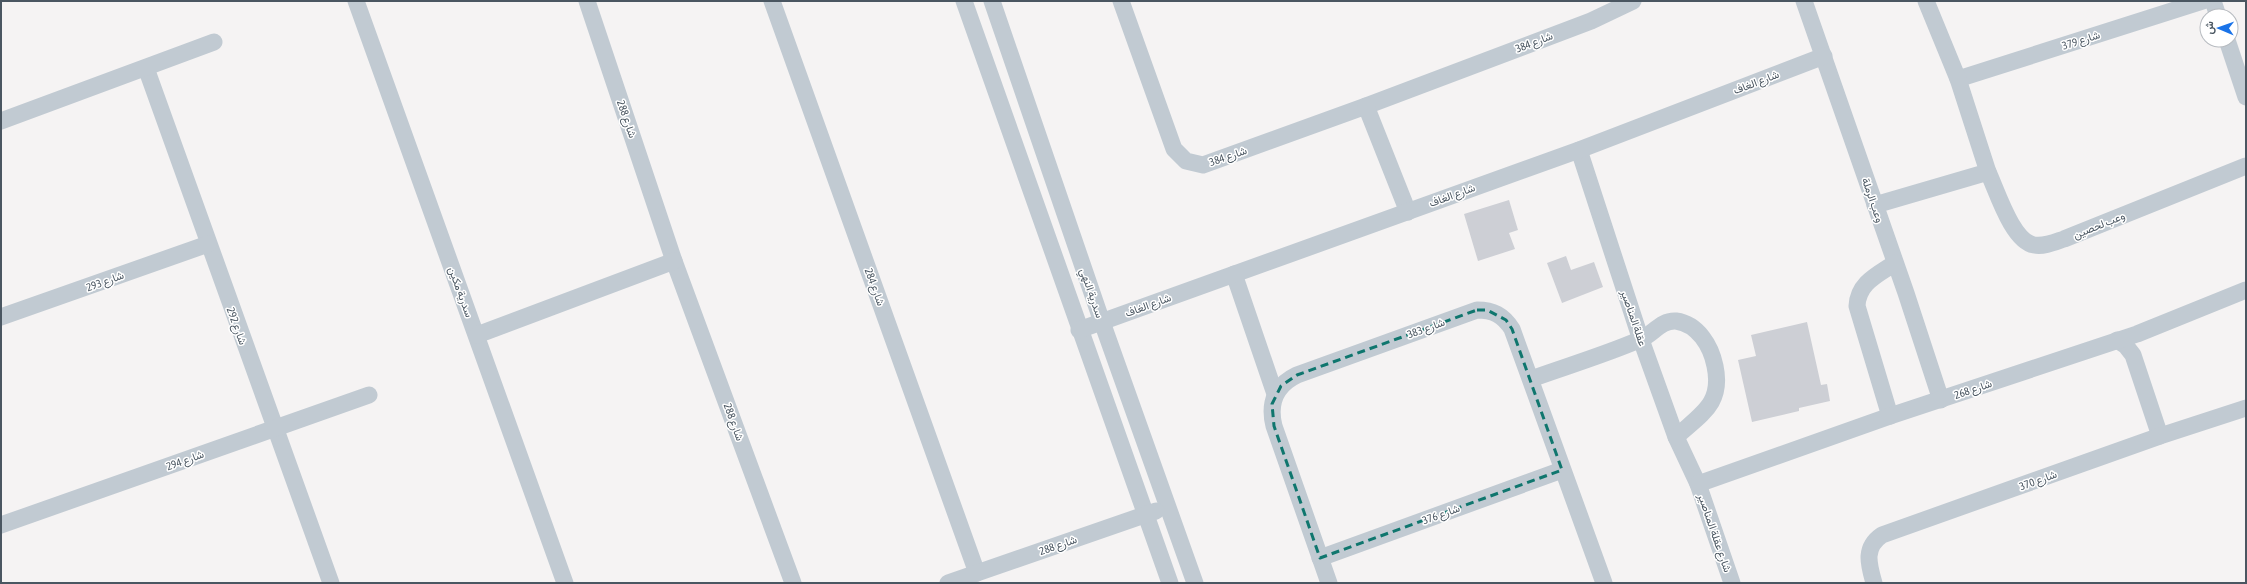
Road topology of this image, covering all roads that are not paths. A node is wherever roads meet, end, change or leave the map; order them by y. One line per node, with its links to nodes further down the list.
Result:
1 (356, 1): 33 (street, سدرية مكين)
2 (587, 1): 25 (street, شارع 288)
3 (772, 1): 52 (street, شارع 284)
4 (964, 1): 31 (street)
5 (992, 1): 30 (street, سدرية النهي)
6 (1122, 1): 17 (street, شارع 384)
7 (1633, 1): 17 (street, شارع 384)
8 (1804, 1): 13 (street, وعب الرملة)
9 (1926, 1): 15 (street, وعب لحصين)
10 (2204, 1): 15 (street, شارع 379)
11 (214, 42): 14 (street)
12 (2230, 48): 16 (street)
13 (1824, 56): 19 (street, شارع الغاف); 22 (street, وعب الرملة)
14 (146, 68): 18 (street); 24 (street, شارع 292)
15 (1958, 79): 21 (street, وعب لحصين)
16 (2246, 97)
17 (1366, 106): 23 (street)
18 (1, 121)
19 (1579, 150): 23 (street, شارع الغاف); 34 (street, عقلة المناصير)
20 (2246, 166): 21 (street, وعب لحصين)
21 (1988, 172): 22 (street)
22 (1875, 205): 26 (street, وعب الرملة)
23 (1408, 212): 27 (street, شارع الغاف)
24 (208, 244): 29 (street, شارع 293); 43 (street, شارع 292)
25 (674, 261): 33 (street); 55 (street, شارع 288)
26 (1894, 263): 40 (street, وعب الرملة); 42 (street)
27 (1234, 274): 30 (street, شارع الغاف); 38 (street)
28 (2246, 290): 32 (street, شارع 268)
29 (1, 317)
30 (1102, 322): 31 (street, شارع الغاف); 48 (street, سدرية النهي)
31 (1079, 330): 49 (street)
32 (2137, 334): 35 (street, شارع 268); 36 (street)
33 (477, 336): 54 (street, سدرية مكين)
34 (1641, 340): 37 (street); 45 (street, عقلة المناصير); 45 (street)
35 (2117, 340): 36 (street); 40 (street, شارع 268)
36 (2133, 355): 44 (street)
37 (1531, 379): 38 (street, شارع 383); 46 (street, شارع 383)
38 (1275, 394): 51 (street)
39 (369, 395): 43 (street, شارع 294)
40 (1941, 400): 42 (street, شارع 268)
41 (2246, 408): 44 (street, شارع 370)
42 (1890, 416): 47 (street, شارع 268)
43 (274, 428): 50 (street, شارع 294); 53 (street, شارع 292)
44 (2160, 436): 62 (street, شارع 370)
45 (1676, 437): 47 (street, عقلة المناصير)
46 (1562, 470): 51 (street, شارع 376); 60 (street, شارع 383)
47 (1698, 484): 61 (street, شارع عقلة المناصير)
48 (1168, 507): 49 (street, شارع 288); 58 (street, سدرية النهي)
49 (1146, 514): 52 (street, شارع 288); 57 (street)
50 (1, 525)
51 (1320, 558): 59 (street)
52 (977, 573): 56 (street, شارع 288)
53 (331, 583)
54 (565, 583)
55 (794, 583)
56 (948, 583)
57 (1170, 583)
58 (1195, 583)
59 (1329, 583)
60 (1604, 583)
61 (1732, 583)
62 (1874, 583)

